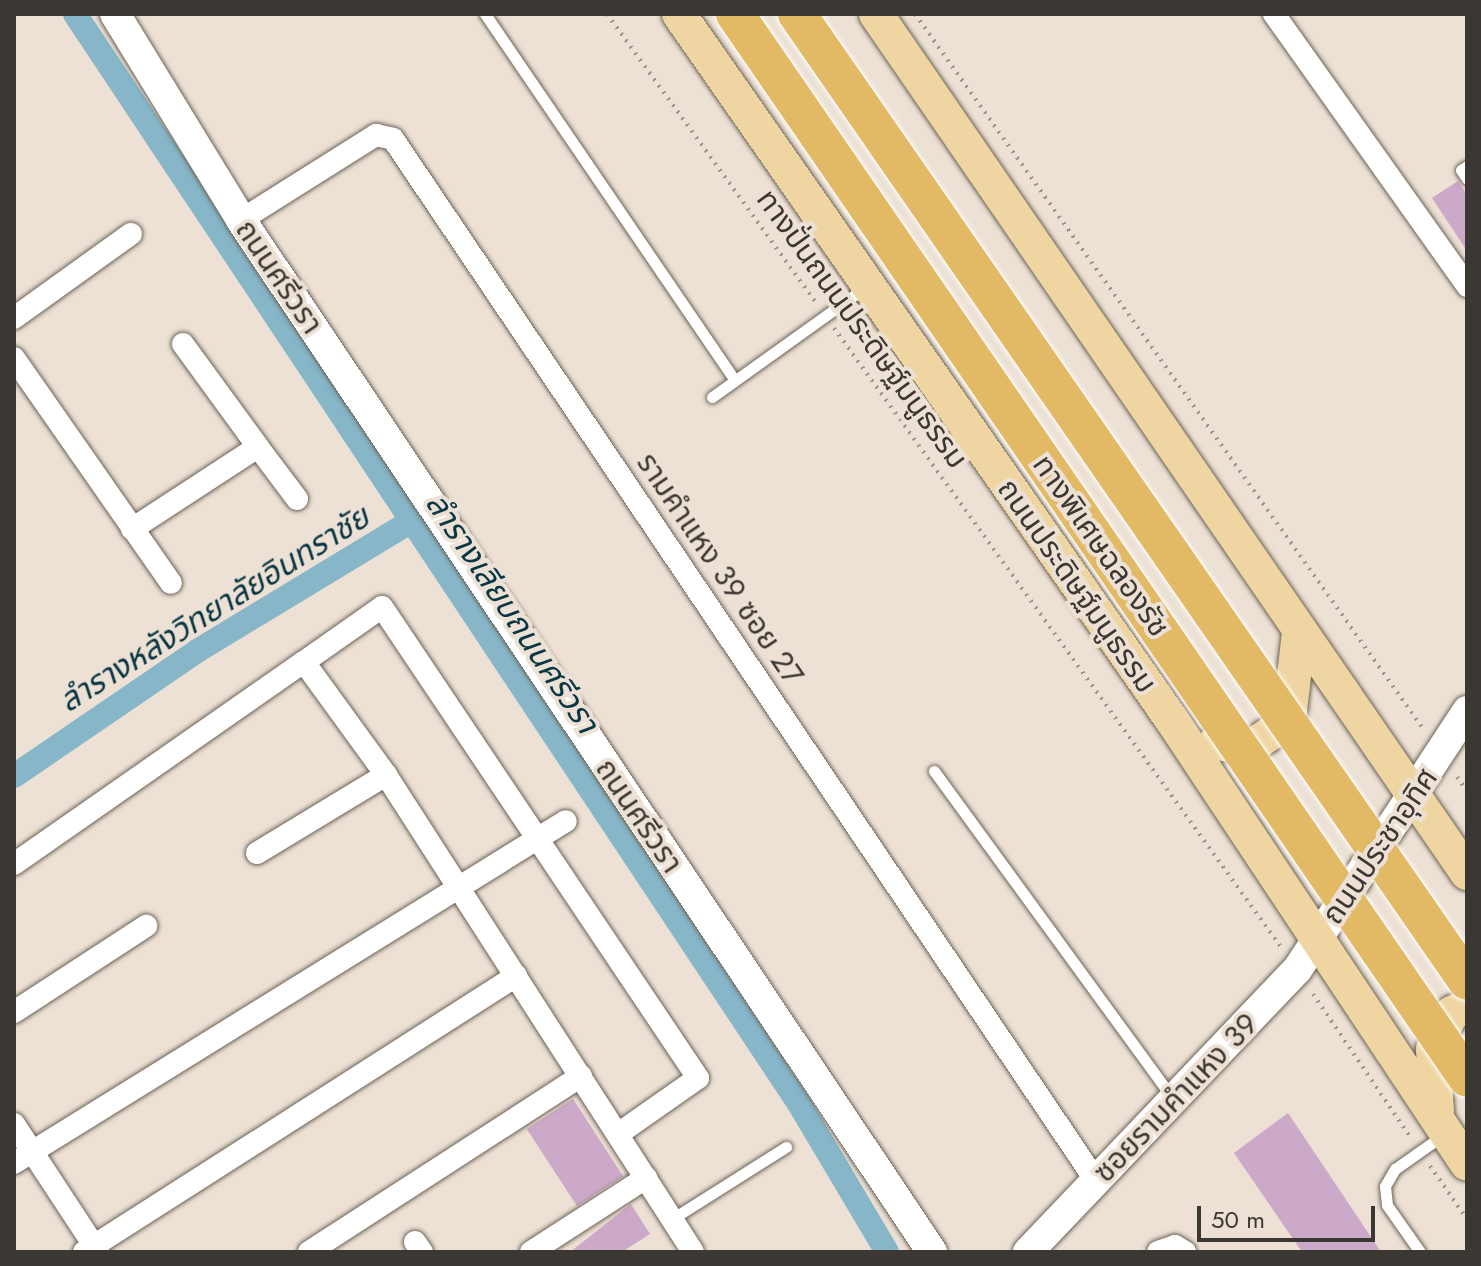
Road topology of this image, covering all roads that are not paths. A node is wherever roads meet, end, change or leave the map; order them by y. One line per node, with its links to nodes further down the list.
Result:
1 (115, 14): 10 (street, ถนนศรีวรา)
2 (485, 14): 17 (lane)
3 (679, 14): 12 (main road, ถนนประดิษฐ์มนูธรรม)
4 (735, 14): 43 (highway, ทางพิเศษฉลองรัช, bridge)
5 (797, 14): 39 (highway, ทางพิเศษฉลองรัช, bridge)
6 (876, 14): 23 (main road)
7 (1274, 14): 13 (street)
8 (1467, 166): 9 (lane)
9 (1467, 179)
10 (241, 220): 52 (street, รามคำแหง 39 ซอย 27); 58 (street, ถนนศรีวรา)
11 (131, 234): 14 (street)
12 (867, 286): 17 (lane); 26 (main road, ถนนประดิษฐ์มนูธรรม)
13 (1467, 286)
14 (14, 318)
15 (183, 344): 19 (street)
16 (14, 358): 21 (street)
17 (735, 380): 18 (lane)
18 (712, 397)
19 (258, 447): 20 (street); 21 (street)
20 (297, 499)
21 (132, 529): 22 (street)
22 (171, 583)
23 (1299, 632): 26 (main road); 29 (main road)
24 (304, 662): 28 (street); 31 (street); 33 (street)
25 (1467, 711): 29 (street, ถนนประชาอุทิศ)
26 (1174, 723): 37 (main road, ถนนประดิษฐ์มนูธรรม)
27 (934, 771): 44 (lane)
28 (386, 775): 32 (street); 35 (street)
29 (1416, 797): 34 (main road); 37 (street, ถนนประชาอุทิศ)
30 (566, 821): 31 (street)
31 (537, 841): 35 (street); 46 (street)
32 (257, 853)
33 (14, 864)
34 (1467, 873)
35 (459, 890): 38 (street); 49 (street)
36 (146, 926): 41 (street)
37 (1318, 939): 44 (street, ซอยรามคำแหง 39); 47 (main road, ถนนประดิษฐ์มนูธรรม)
38 (516, 976): 42 (street); 54 (street)
39 (1467, 981)
40 (1467, 1006): 47 (main road)
41 (14, 1012)
42 (581, 1076): 46 (street); 55 (street)
43 (1467, 1078)
44 (1175, 1101): 52 (street, ซอยรามคำแหง 39)
45 (14, 1124): 49 (street)
46 (618, 1134): 51 (street)
47 (1435, 1137): 50 (main road, ถนนประดิษฐ์มนูธรรม); 62 (lane)
48 (786, 1147): 53 (lane)
49 (23, 1157): 54 (street)
50 (1467, 1164)
51 (646, 1178): 53 (street); 56 (street)
52 (1096, 1181): 59 (street, ซอยรามคำแหง 39)
53 (672, 1219): 57 (street)
54 (92, 1250)
55 (309, 1252)
56 (531, 1252)
57 (693, 1252)
58 (932, 1252)
59 (1028, 1252)
60 (1158, 1252): 61 (street)
61 (1185, 1252)
62 (1420, 1252)

